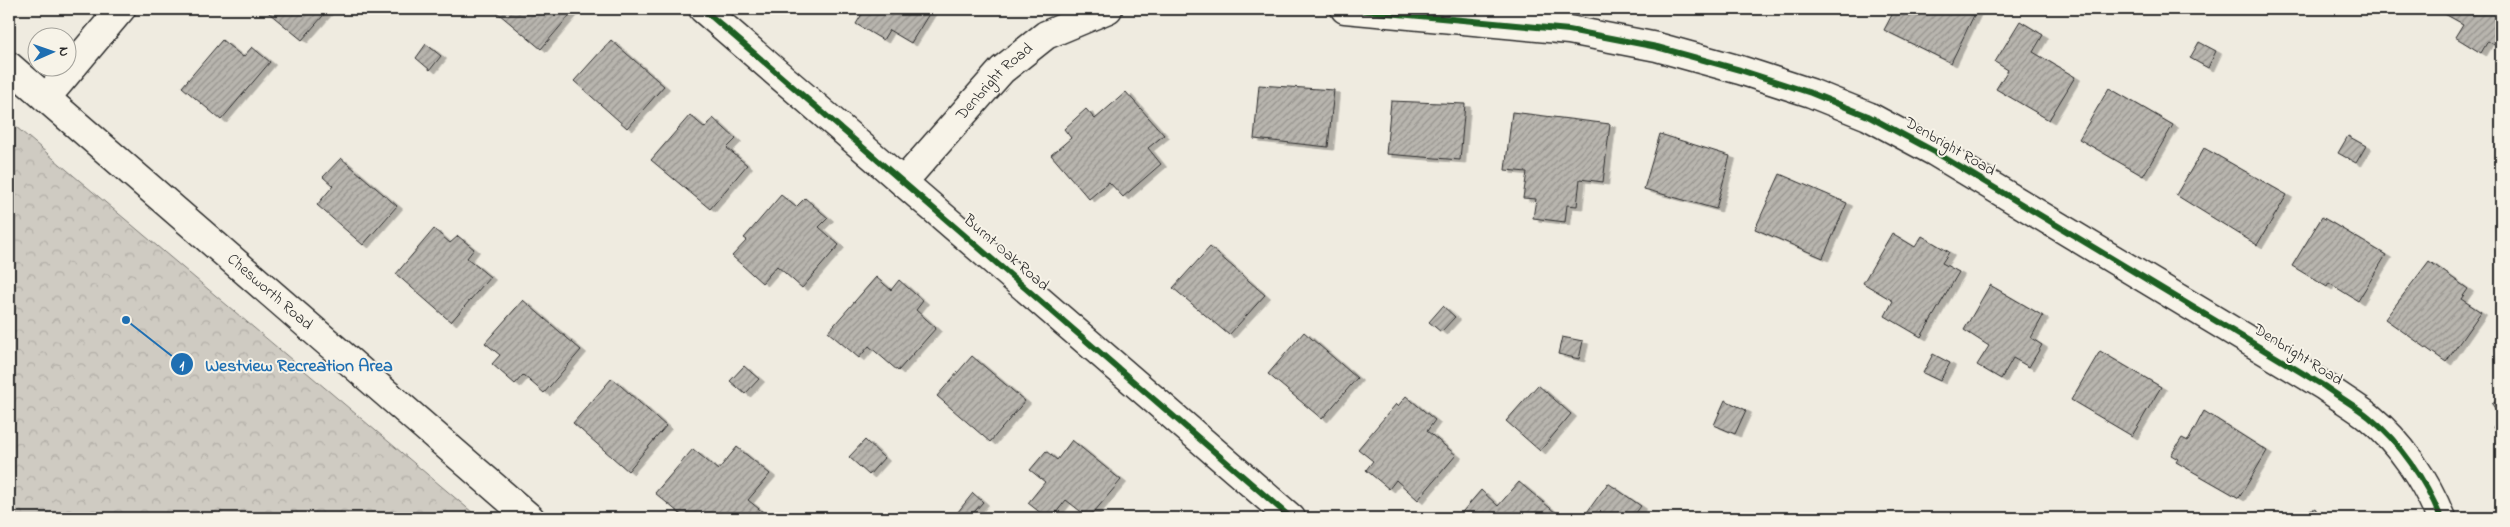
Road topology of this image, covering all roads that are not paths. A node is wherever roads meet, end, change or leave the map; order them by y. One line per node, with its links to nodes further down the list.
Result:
1 (121, 9): 7 (street)
2 (703, 9): 8 (street, Burnt Oak Road)
3 (1108, 9): 8 (street, Denbright Road)
4 (1345, 9): 5 (street, Denbright Road)
5 (1436, 12): 11 (street, Denbright Road)
6 (9, 66): 7 (street, Chesworth Road)
7 (46, 98): 9 (street, Chesworth Road)
8 (903, 182): 10 (street, Burnt Oak Road)
9 (530, 518)
10 (1291, 518)
11 (2441, 518)

